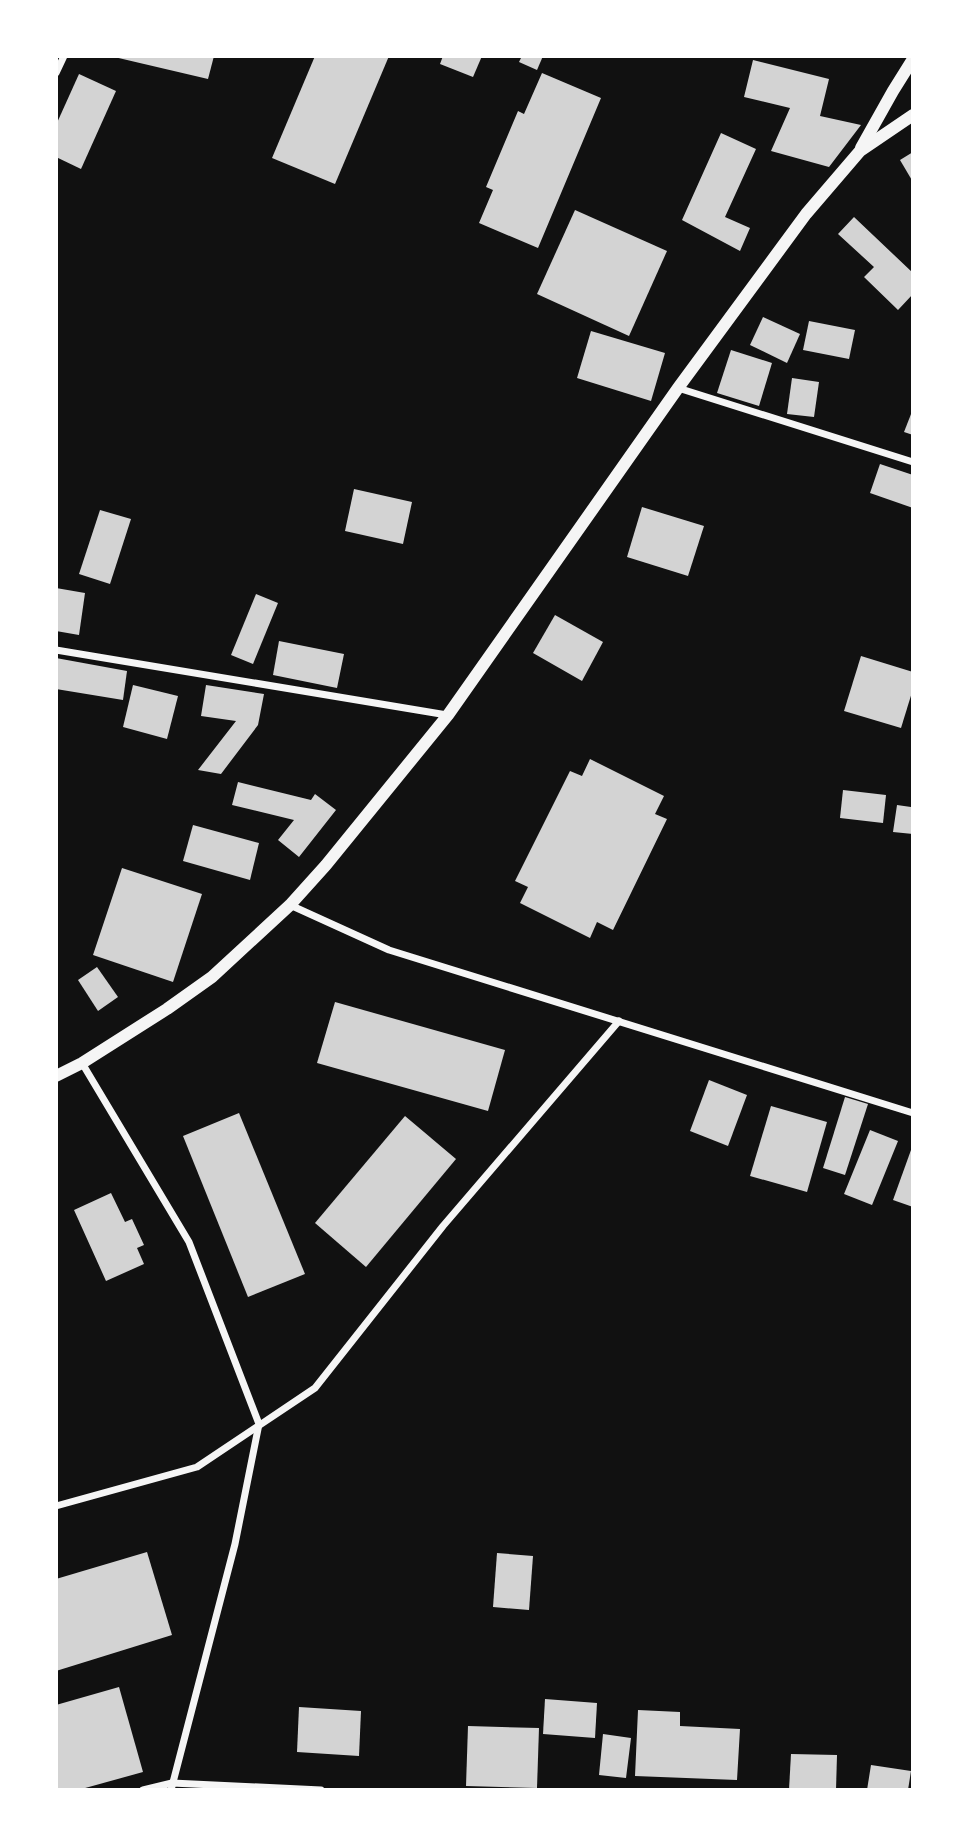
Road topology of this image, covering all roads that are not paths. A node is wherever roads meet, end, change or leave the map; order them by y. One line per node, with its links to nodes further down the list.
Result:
1 (64, 56): 3 (street)
2 (913, 59): 5 (street)
3 (56, 73)
4 (913, 115): 5 (street)
5 (860, 151): 6 (street)
6 (678, 388): 7 (street); 9 (street)
7 (913, 462)
8 (56, 650): 9 (street)
9 (448, 715): 10 (street)
10 (290, 905): 11 (street); 12 (street)
11 (619, 1021): 14 (street); 15 (street)
12 (82, 1063): 13 (street); 15 (street)
13 (56, 1076)
14 (913, 1113)
15 (259, 1424): 16 (street); 17 (street)
16 (56, 1506)
17 (172, 1786): 18 (street); 19 (street)
18 (143, 1790)
19 (321, 1790)

